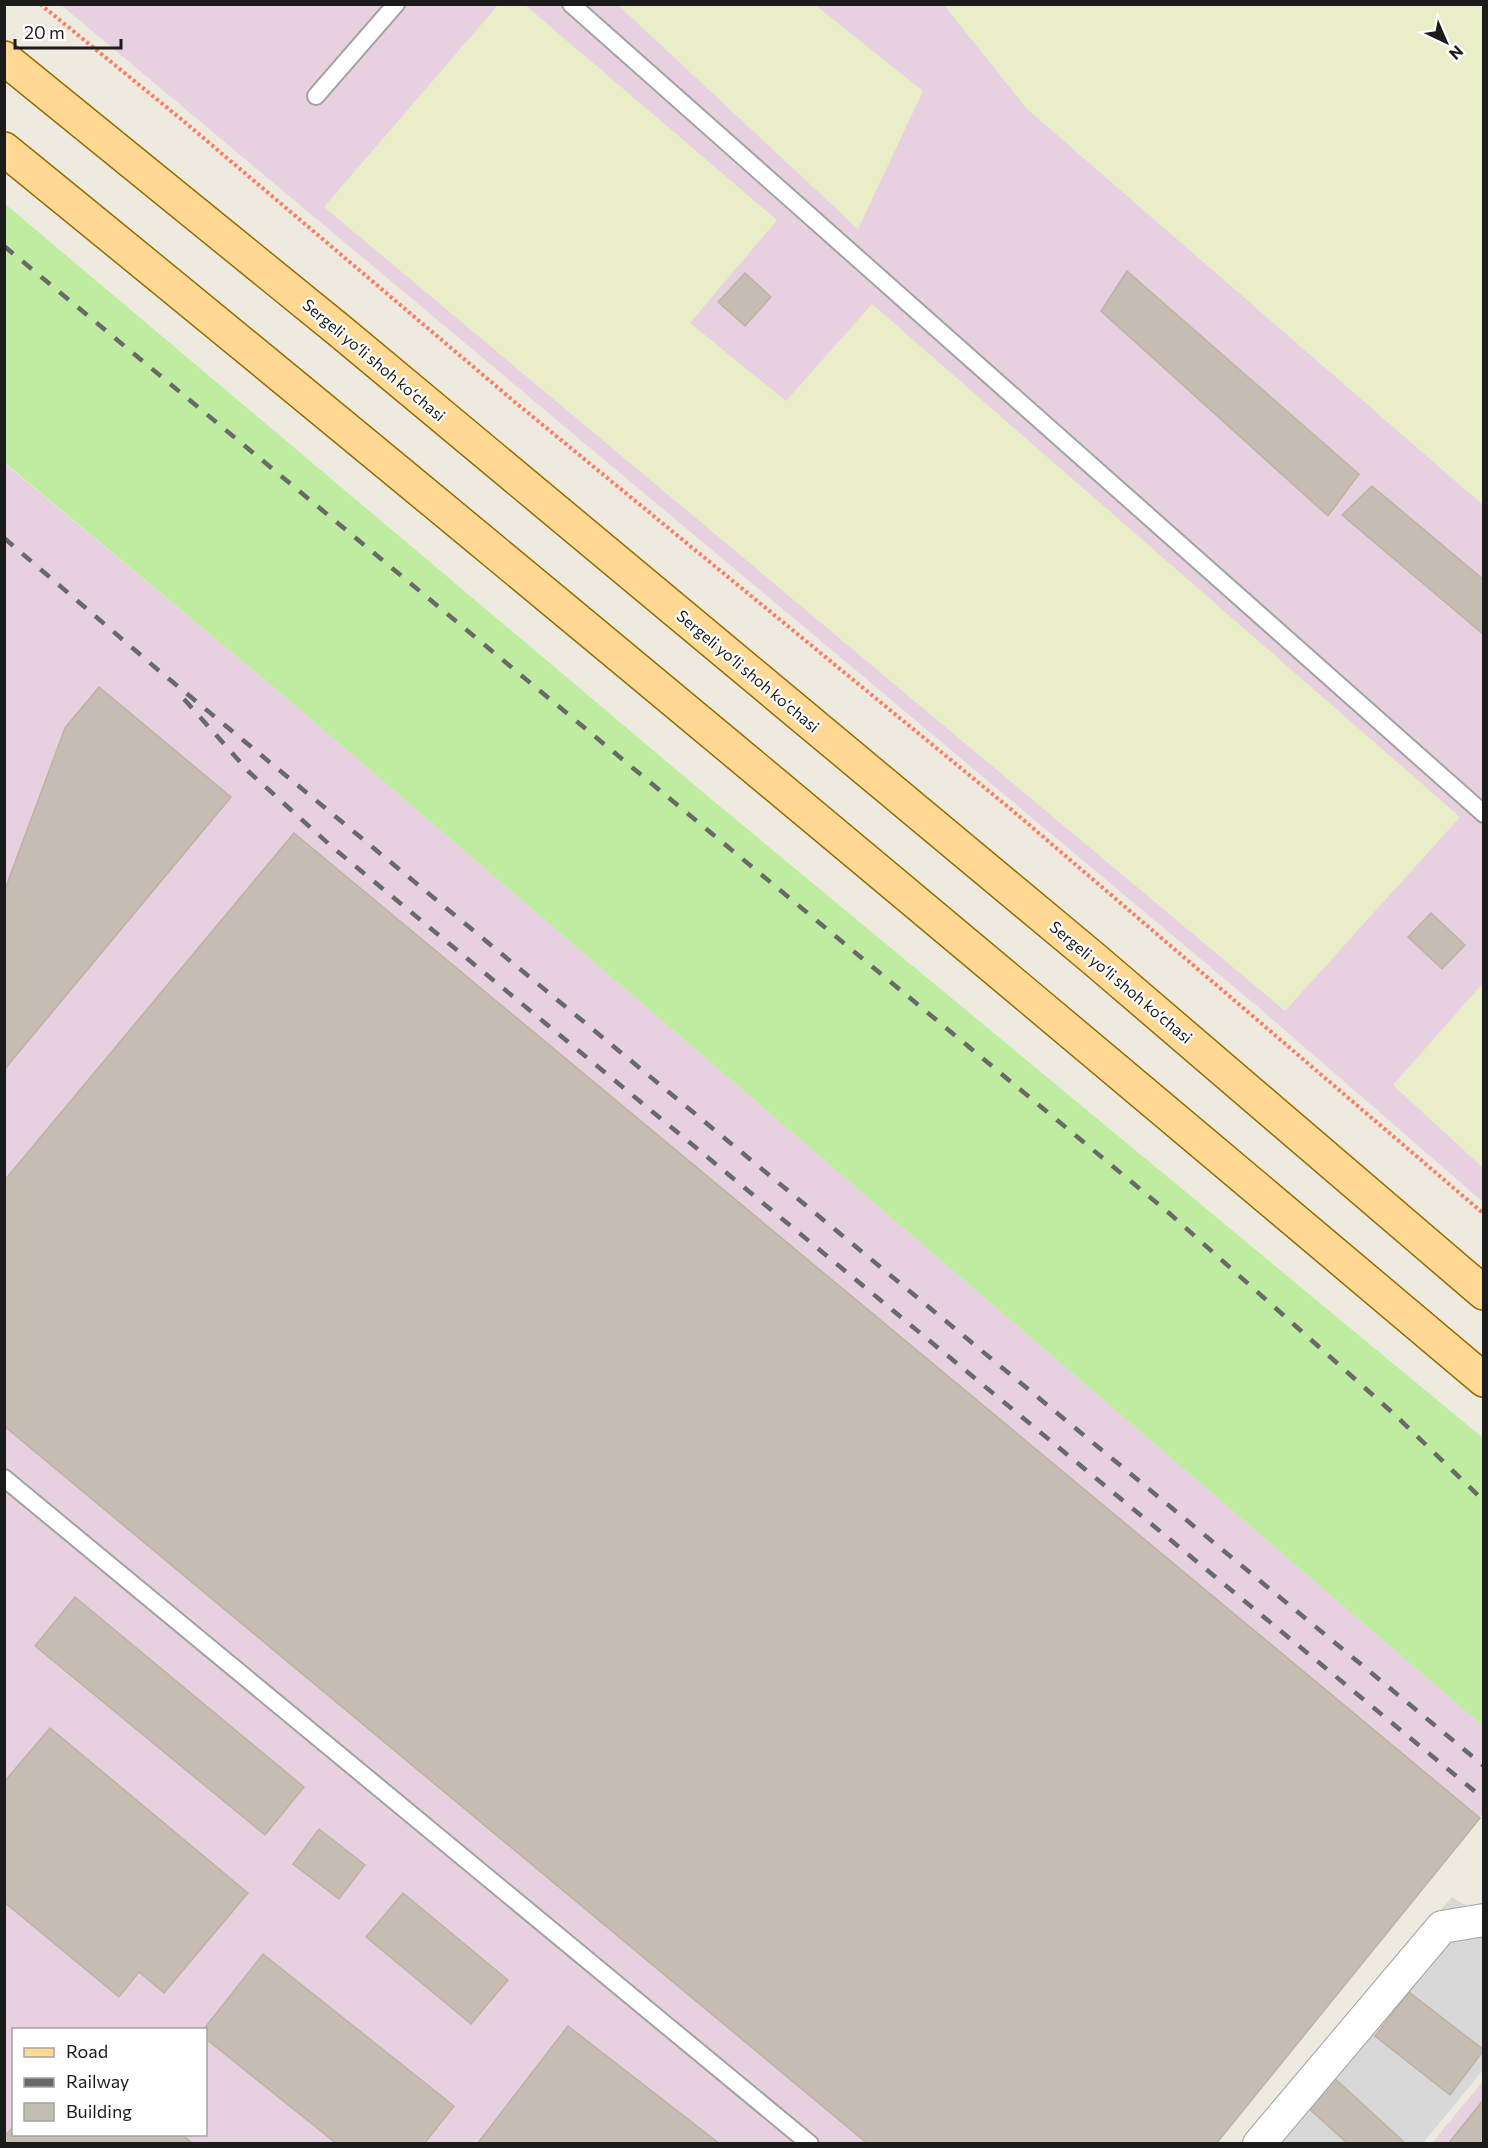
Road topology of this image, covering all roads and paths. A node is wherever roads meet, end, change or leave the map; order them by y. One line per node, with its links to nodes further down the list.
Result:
1 (40, 4): 8 (path)
2 (396, 4): 5 (lane)
3 (571, 4): 7 (lane)
4 (4, 58): 9 (main road, Sergeli yo‘li shoh ko‘chasi)
5 (316, 96)
6 (4, 149): 10 (main road)
7 (1482, 810)
8 (1484, 1214)
9 (1484, 1293)
10 (1484, 1380)
11 (4, 1479): 13 (lane)
12 (1484, 1920): 14 (street)
13 (810, 2144)
14 (1259, 2144)

